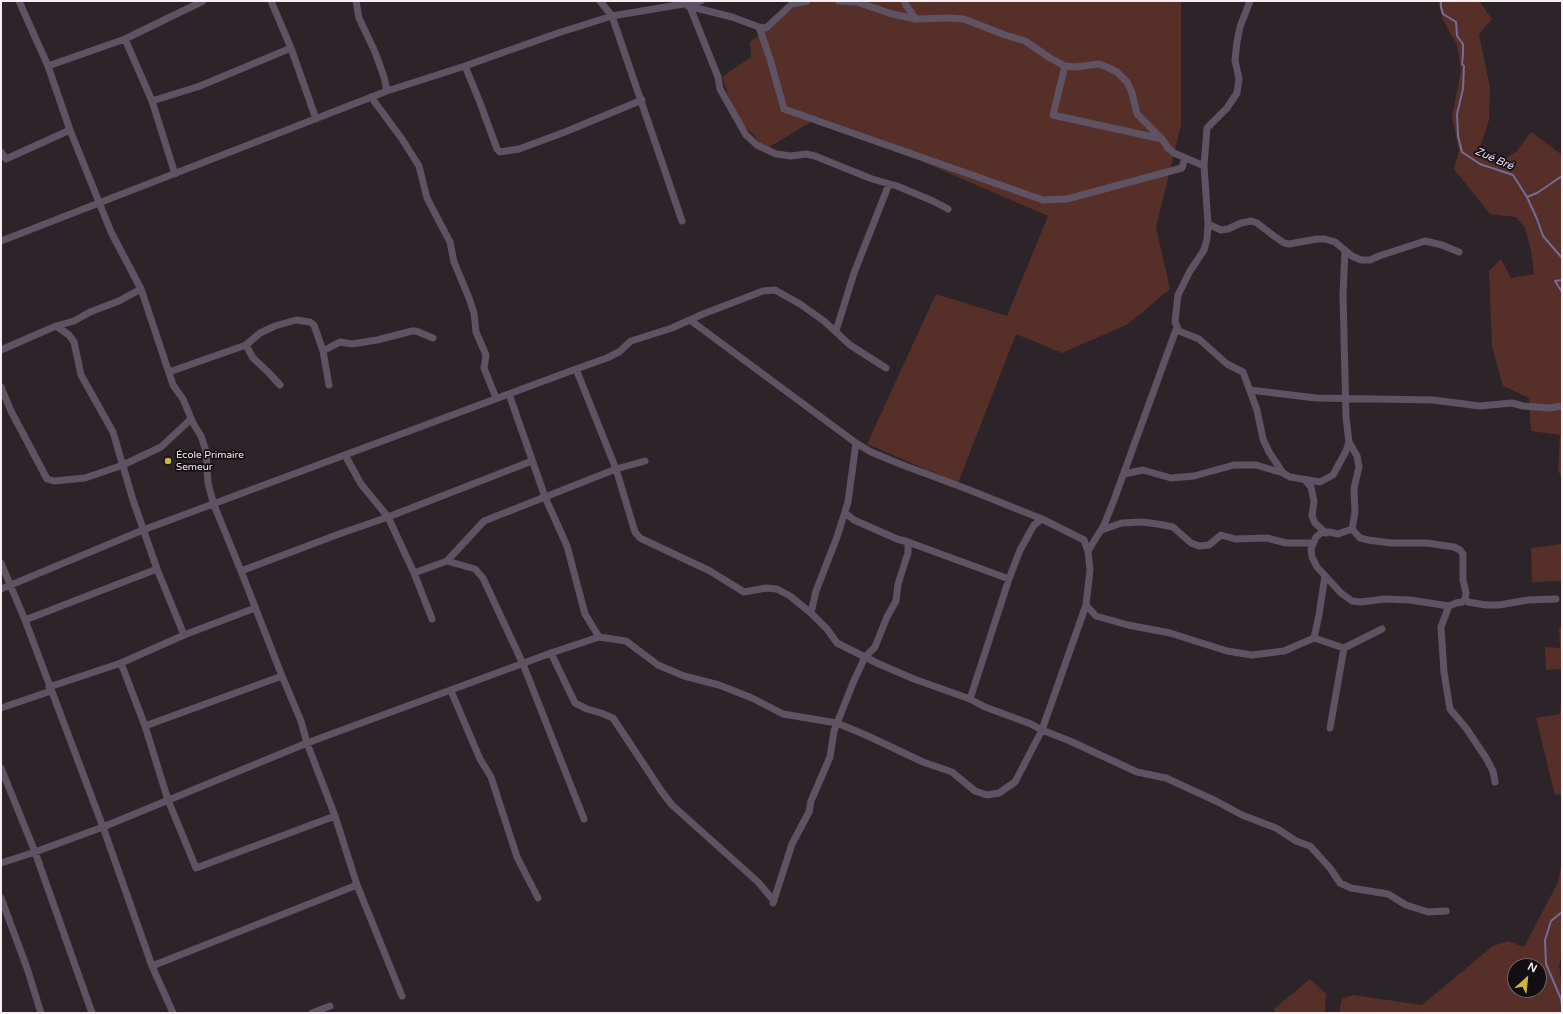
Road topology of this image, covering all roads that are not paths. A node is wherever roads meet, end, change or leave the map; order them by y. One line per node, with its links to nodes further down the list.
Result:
1 (19, 1): 18 (street)
2 (203, 1): 11 (street)
3 (271, 1): 17 (street)
4 (356, 1): 21 (street)
5 (600, 1): 13 (street)
6 (701, 1): 12 (street)
7 (807, 1): 15 (street)
8 (839, 1): 14 (street)
9 (904, 1): 14 (street)
10 (1250, 1): 31 (street)
11 (192, 3): 16 (street)
12 (685, 4): 13 (street); 15 (street); 33 (street)
13 (612, 16): 19 (street); 23 (street)
14 (916, 19): 20 (street)
15 (759, 27): 29 (street)
16 (125, 39): 18 (street); 24 (street)
17 (291, 48): 24 (street); 25 (street)
18 (48, 66): 26 (street)
19 (465, 66): 21 (street); 23 (street)
20 (1064, 66): 27 (street); 27 (street)
21 (387, 91): 22 (street)
22 (371, 97): 25 (street); 58 (street)
23 (642, 100): 36 (street)
24 (152, 101): 32 (street)
25 (316, 119): 32 (street)
26 (70, 130): 30 (street); 34 (street)
27 (1162, 139): 29 (street)
28 (1, 152): 30 (street)
29 (1186, 158): 31 (street)
30 (3, 162)
31 (1204, 166): 37 (street)
32 (175, 174): 34 (street)
33 (889, 184): 35 (street); 45 (street)
34 (100, 203): 38 (street); 41 (street)
35 (948, 209)
36 (682, 221)
37 (1208, 224): 39 (street); 44 (street)
38 (1, 241)
39 (1345, 250): 40 (street); 59 (street)
40 (1458, 252)
41 (141, 289): 43 (street); 52 (street)
42 (690, 320): 45 (street); 51 (street); 63 (street)
43 (56, 326): 48 (street); 67 (street)
44 (1177, 327): 56 (street); 70 (street)
45 (836, 331): 50 (street)
46 (433, 338): 49 (street)
47 (246, 345): 49 (street); 52 (street); 53 (street)
48 (1, 350)
49 (323, 351): 54 (street)
50 (886, 368)
51 (576, 369): 57 (street); 68 (street)
52 (169, 372): 61 (street)
53 (280, 385)
54 (329, 385)
55 (1, 387): 67 (street)
56 (1250, 390): 59 (street); 69 (street)
57 (509, 394): 58 (street); 65 (street)
58 (496, 398): 64 (street)
59 (1345, 398): 60 (street); 62 (street)
60 (1562, 406)
61 (191, 419): 67 (street); 73 (street)
62 (1349, 442): 71 (street); 77 (street)
63 (856, 443): 74 (street); 76 (street)
64 (345, 455): 73 (street); 75 (street)
65 (532, 461): 72 (street); 75 (street)
66 (645, 461): 68 (street)
67 (123, 465): 78 (street)
68 (616, 469): 72 (street); 98 (street)
69 (1283, 473): 70 (street); 71 (street)
70 (1124, 474): 79 (street)
71 (1304, 480): 80 (street)
72 (545, 497): 84 (street); 103 (street)
73 (214, 505): 78 (street); 87 (street)
74 (845, 513): 81 (street); 98 (street)
75 (388, 517): 87 (street); 88 (street)
76 (1042, 519): 83 (street); 90 (street)
77 (1352, 529): 80 (street); 93 (street)
78 (143, 530): 86 (street); 91 (street)
79 (1101, 530): 82 (street); 83 (street)
80 (1326, 533): 82 (street)
81 (908, 542): 90 (street); 107 (street)
82 (1312, 542): 89 (street)
83 (1088, 551): 95 (street)
84 (447, 561): 88 (street); 109 (street)
85 (1, 563): 91 (street)
86 (157, 569): 100 (street); 102 (street)
87 (241, 571): 97 (street)
88 (414, 573): 99 (street)
89 (1325, 576): 96 (street); 104 (street)
90 (1008, 579): 113 (street)
91 (9, 586): 92 (street); 100 (street)
92 (1, 589)
93 (1465, 599): 94 (street); 96 (street)
94 (1556, 599)
95 (1086, 605): 104 (street); 118 (street)
96 (1449, 606): 121 (street)
97 (255, 608): 102 (street); 110 (street)
98 (811, 613): 107 (street)
99 (432, 619)
100 (25, 620): 111 (street)
101 (1382, 630): 105 (street)
102 (184, 635): 108 (street)
103 (600, 637): 106 (street); 115 (street)
104 (1314, 638): 105 (street)
105 (1344, 648): 117 (street)
106 (551, 653): 109 (street); 115 (street)
107 (865, 657): 113 (street); 115 (street)
108 (121, 663): 111 (street); 116 (street)
109 (523, 664): 112 (street); 124 (street)
110 (282, 676): 116 (street); 119 (street)
111 (50, 689): 114 (street); 125 (street)
112 (451, 691): 119 (street); 130 (street)
113 (970, 699): 118 (street)
114 (1, 708)
115 (838, 723): 118 (street)
116 (145, 726): 122 (street)
117 (1330, 728)
118 (1042, 730): 131 (street)
119 (307, 743): 122 (street); 123 (street)
120 (1, 768): 126 (street)
121 (1495, 782)
122 (168, 800): 123 (street); 125 (street)
123 (335, 816): 128 (street)
124 (584, 819)
125 (103, 827): 126 (street); 132 (street)
126 (35, 852): 127 (street); 136 (street)
127 (1, 863)
128 (357, 885): 132 (street); 133 (street)
129 (1, 898): 135 (street)
130 (538, 898)
131 (1446, 910)
132 (152, 966): 137 (street)
133 (402, 996)
134 (330, 1006): 138 (street)
135 (41, 1013)
136 (92, 1013)
137 (173, 1013)
138 (312, 1013)

